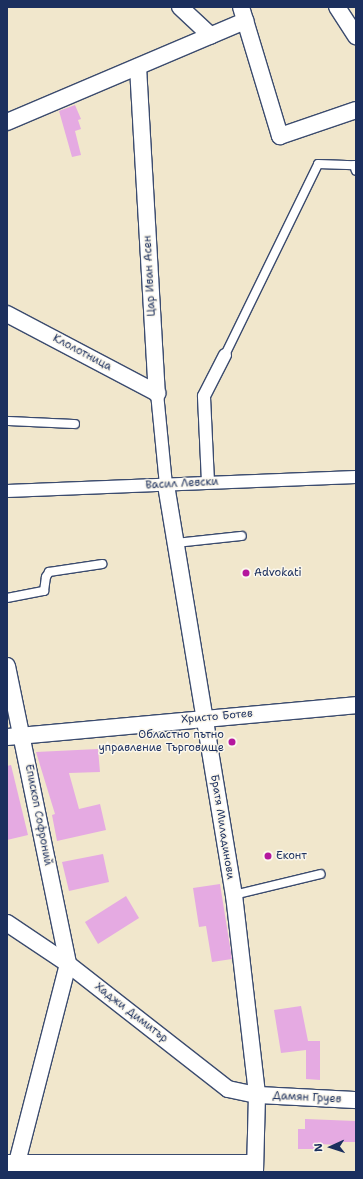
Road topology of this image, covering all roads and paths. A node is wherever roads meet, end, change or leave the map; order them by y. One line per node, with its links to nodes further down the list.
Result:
1 (180, 7): 4 (street)
2 (337, 7): 5 (street)
3 (243, 14): 4 (street); 7 (street)
4 (210, 36): 6 (street)
5 (356, 36)
6 (138, 67): 8 (street); 12 (street, Цар Иван Асен)
7 (356, 110)
8 (7, 122)
9 (356, 172): 11 (lane)
10 (7, 314): 12 (street, Клолотница)
11 (225, 355): 16 (street)
12 (157, 393): 17 (street, Цар Иван Асен)
13 (7, 420): 14 (lane)
14 (75, 424)
15 (356, 477): 16 (street, Васил Левски)
16 (208, 482): 17 (street, Васил Левски)
17 (166, 485): 18 (street, Васил Левски); 20 (street, Братя Миладинови)
18 (7, 491)
19 (242, 536): 20 (lane)
20 (175, 543): 25 (street, Братя Миладинови)
21 (102, 564): 22 (lane)
22 (7, 598)
23 (7, 666): 26 (street, Епископ Софроний)
24 (356, 705): 25 (street, Христо Ботев)
25 (204, 718): 26 (street, Христо Ботев); 28 (street, Братя Миладинови)
26 (15, 736): 30 (street, Епископ Софроний)
27 (321, 874): 28 (lane)
28 (234, 895): 31 (street, Братя Миладинови)
29 (7, 923): 30 (street, Хаджи Димитър)
30 (68, 964): 31 (street, Хаджи Димитър); 33 (street)
31 (257, 1095): 32 (street, Дамян Груев); 34 (street, Братя Миладинови)
32 (356, 1100)
33 (12, 1163): 34 (street)
34 (255, 1168)

